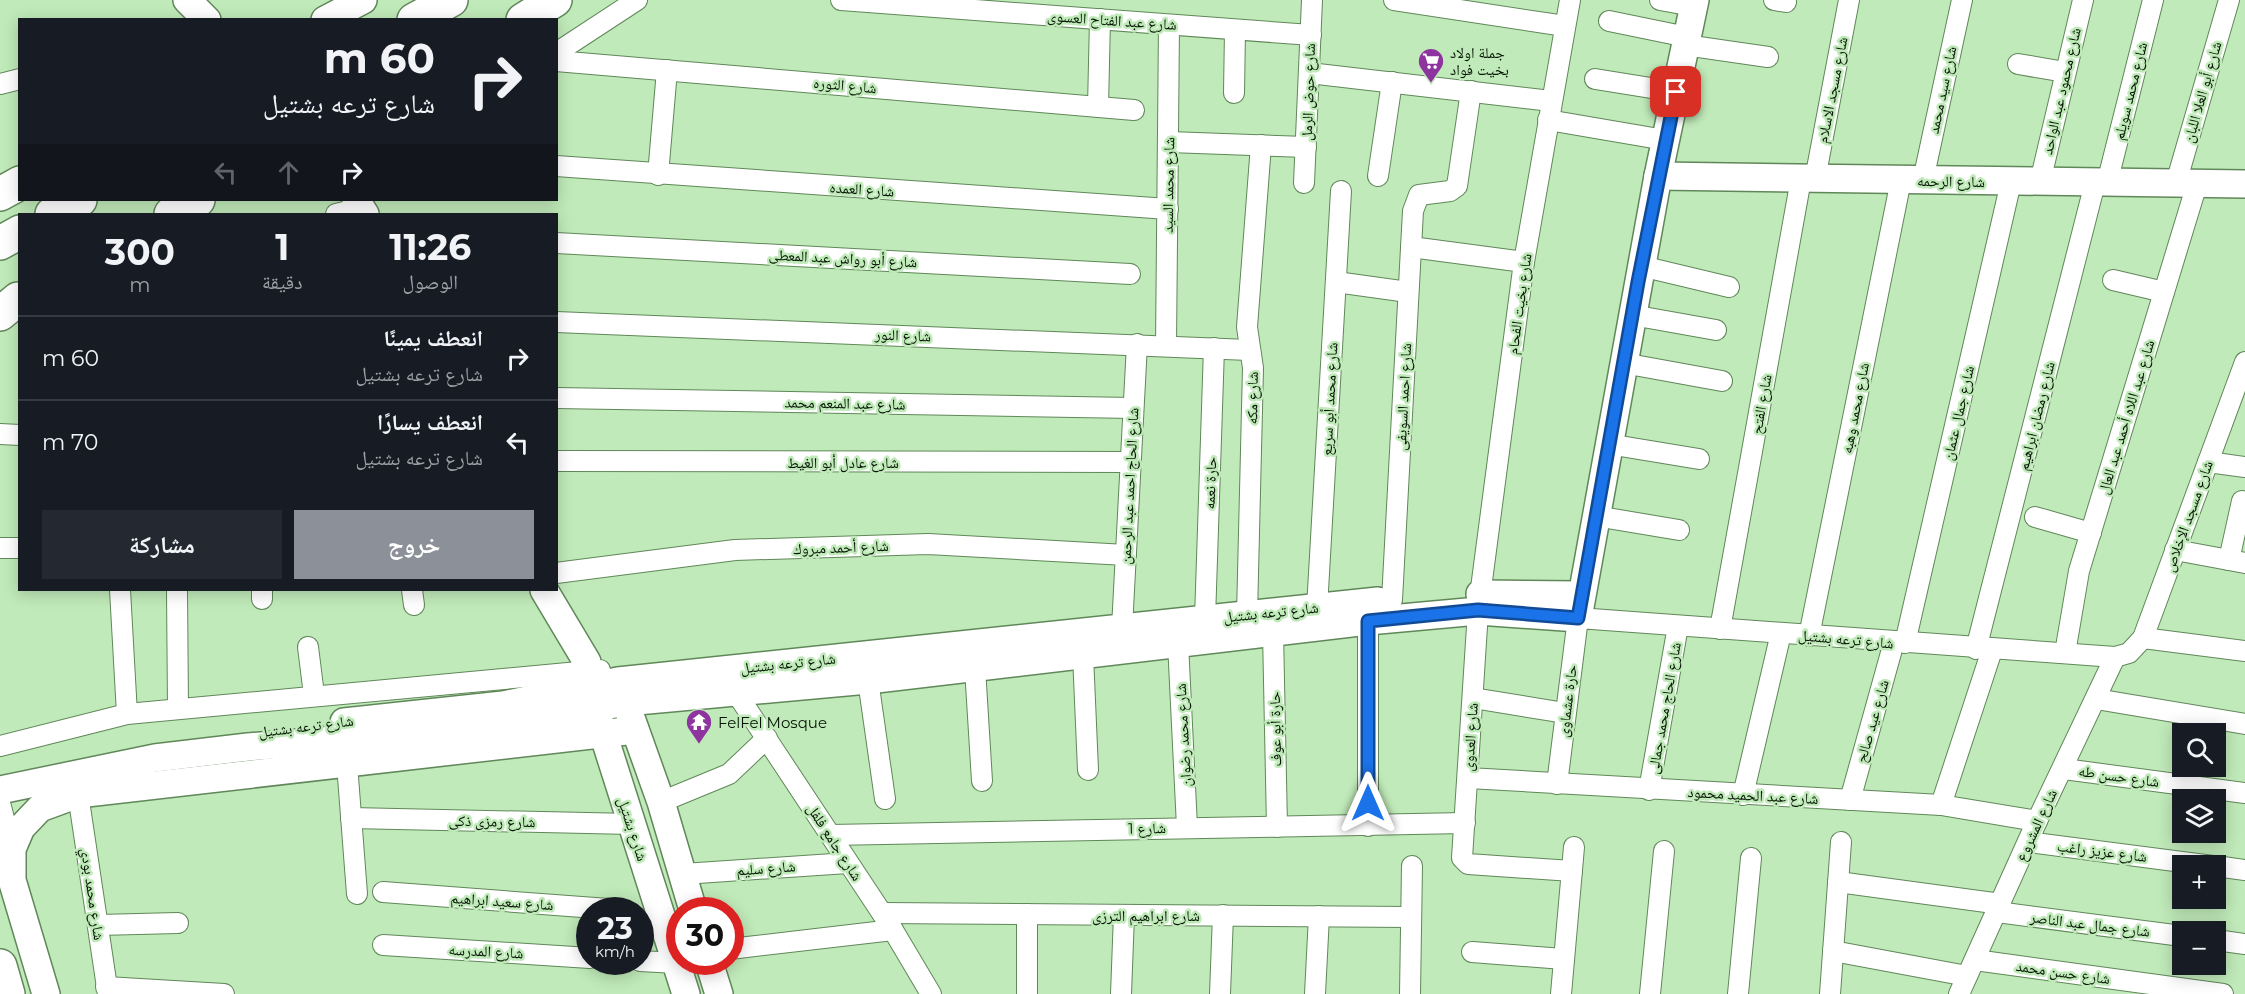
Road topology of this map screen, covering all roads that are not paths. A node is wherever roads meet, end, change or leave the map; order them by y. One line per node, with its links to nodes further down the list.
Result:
1 (363, 0): 16 (street)
2 (451, 0): 17 (highway)
3 (555, 0): 18 (highway)
4 (637, 0): 26 (street)
5 (841, 0): 19 (street, شارع عبد الفتاح العسوى)
6 (1312, 0): 24 (street, شارع حوض الرمل)
7 (1394, 0): 22 (street)
8 (1570, 0): 22 (street, شارع بخيت الفحام)
9 (1660, 0): 15 (street)
10 (1849, 0): 52 (street, شارع مسجد الاسلام)
11 (1962, 0): 54 (street, شارع سيد محمد)
12 (2083, 0): 31 (street, شارع محمود عبد الواحد)
13 (2152, 0): 58 (street, شارع محمد سويلم)
14 (2229, 0): 59 (street, شارع أبو العلا اللبان)
15 (1694, 3): 25 (street)
16 (329, 18)
17 (418, 18)
18 (526, 18)
19 (1100, 19): 21 (street, شارع عبد الفتاح العسوى); 40 (street)
20 (1609, 21): 25 (street)
21 (1169, 25): 23 (street, شارع عبد الفتاح العسوى); 44 (street, شارع محمد السيد)
22 (1565, 26): 42 (street, شارع بخيت الفحام)
23 (1235, 30): 24 (street, شارع عبد الفتاح العسوى); 39 (street)
24 (1311, 35): 32 (street, شارع حوض الرمل)
25 (1686, 41): 27 (street); 38 (street)
26 (558, 52)
27 (1768, 57)
28 (558, 61): 30 (street, شارع الثوره)
29 (2018, 64): 31 (street)
30 (667, 70): 40 (street, شارع الثوره); 49 (street)
31 (2066, 72): 56 (street, شارع محمود عبد الواحد)
32 (1309, 73): 35 (street); 46 (street, شارع حوض الرمل)
33 (1595, 79): 38 (street)
34 (18, 80): 36 (street)
35 (1392, 82): 37 (street); 50 (street)
36 (0, 84)
37 (1471, 92): 42 (street); 74 (street, شارع احمد السويفى)
38 (1676, 92): 43 (street)
39 (1234, 93)
40 (1098, 106): 41 (street, شارع الثوره)
41 (1134, 110)
42 (1549, 110): 43 (street); 75 (street, شارع بخيت الفحام)
43 (1665, 140): 51 (street)
44 (1169, 142): 45 (street); 67 (street, شارع محمد السيد)
45 (1261, 146): 46 (street); 89 (street, شارع مكه)
46 (1306, 147): 57 (street, شارع حوض الرمل)
47 (558, 166): 49 (street, شارع العمده)
48 (18, 171): 53 (street)
49 (658, 175): 67 (street, شارع العمده)
50 (1378, 176)
51 (1658, 176): 52 (street, شارع الرحمه); 76 (street)
52 (1808, 179): 54 (street, شارع الرحمه); 126 (street, شارع الفتح)
53 (0, 180)
54 (1912, 180): 55 (street, شارع الرحمه); 129 (street, شارع محمد وهبه)
55 (2012, 182): 56 (street, شارع الرحمه); 131 (street, شارع جمال عثمان)
56 (2040, 182): 58 (street, شارع الرحمه)
57 (1304, 183)
58 (2101, 183): 59 (street, شارع الرحمه); 134 (street, شارع رمضان ابراهيم)
59 (2187, 183): 61 (street, شارع الرحمه); 82 (street, شارع عبد اللاه أحمد عبد العال)
60 (18, 184): 63 (highway)
61 (2245, 184)
62 (1341, 191): 79 (street, شارع محمد أبو سريع)
63 (0, 194)
64 (78, 201): 68 (highway)
65 (196, 201): 69 (highway)
66 (361, 207): 70 (street)
67 (1168, 209): 87 (street, شارع محمد السيد)
68 (54, 213)
69 (173, 213)
70 (340, 213)
71 (18, 233): 72 (highway)
72 (0, 243)
73 (558, 243): 77 (street, شارع أبو رواش عبد المعطى)
74 (1411, 247): 75 (street); 81 (street, شارع احمد السويفى)
75 (1524, 261): 118 (street, شارع بخيت الفحام)
76 (1641, 266): 80 (street); 83 (street)
77 (1130, 274)
78 (2113, 280): 82 (street)
79 (1336, 282): 81 (street); 120 (street, شارع محمد أبو سريع)
80 (1730, 287)
81 (1408, 292): 117 (street, شارع احمد السويفى)
82 (2164, 292): 107 (street, شارع عبد اللاه أحمد عبد العال)
83 (1632, 315): 85 (street); 90 (street)
84 (558, 322): 86 (street, شارع النور)
85 (1716, 330)
86 (1137, 344): 87 (street, شارع النور); 94 (street, شارع الحاج احمد عبد الرحمن)
87 (1166, 346): 88 (street, شارع النور)
88 (1214, 348): 89 (street, شارع النور); 122 (street, حارة نعمه)
89 (1249, 350): 121 (street, شارع مكه)
90 (1623, 363): 92 (street); 97 (street)
91 (2243, 372): 101 (street, شارع مسجد الإخلاص)
92 (1722, 381)
93 (558, 398): 94 (street, شارع عبد المنعم محمد)
94 (1133, 408): 100 (street, شارع الحاج احمد عبد الرحمن)
95 (0, 435): 96 (street)
96 (18, 435)
97 (1608, 444): 98 (street); 104 (street)
98 (1699, 459)
99 (558, 462): 100 (street, شارع عادل أبو الغيط)
100 (1130, 462): 111 (street, شارع الحاج احمد عبد الرحمن)
101 (2208, 462): 102 (street); 110 (street, شارع مسجد الإخلاص)
102 (2245, 467)
103 (2242, 501): 112 (street)
104 (1595, 516): 106 (street); 119 (street)
105 (2035, 517): 107 (street)
106 (1679, 530)
107 (2091, 533): 136 (street, شارع عبد اللاه أحمد عبد العال)
108 (0, 548): 109 (street)
109 (18, 548)
110 (2175, 550): 112 (street); 130 (street, شارع مسجد الإخلاص)
111 (1126, 555): 113 (street, شارع أحمد مبروك); 125 (street, شارع الحاج احمد عبد الرحمن)
112 (2237, 561)
113 (558, 573)
114 (120, 591): 148 (street)
115 (177, 591): 146 (street)
116 (545, 591): 141 (street, شارع بشتيل)
117 (1392, 600): 118 (street, شارع ترعه بشتيل); 120 (street, شارع ترعه بشتيل)
118 (1479, 602): 119 (street, شارع ترعه بشتيل); 123 (street, شارع ترعه بشتيل); 144 (street, شارع العدوى)
119 (1579, 607): 124 (street, شارع ترعه بشتيل); 147 (street, حارة عشماوى)
120 (1317, 608): 121 (street, شارع ترعه بشتيل)
121 (1247, 615): 122 (street, شارع ترعه بشتيل)
122 (1205, 618): 125 (street, شارع ترعه بشتيل)
123 (1368, 621): 127 (street, شارع ترعه بشتيل); 174 (street)
124 (1678, 626): 126 (street, شارع ترعه بشتيل); 161 (street, شارع الحاج محمد جمالى)
125 (1122, 628): 141 (street, شارع ترعه بشتيل)
126 (1720, 628): 128 (street, شارع ترعه بشتيل)
127 (1273, 632): 132 (street, شارع ترعه بشتيل); 176 (street, حارة أبو عوف)
128 (1781, 633): 129 (street, شارع ترعه بشتيل); 164 (street)
129 (1809, 636): 131 (street, شارع ترعه بشتيل)
130 (2143, 638): 135 (street); 138 (street)
131 (1899, 643): 134 (street, شارع ترعه بشتيل); 166 (street, شارع عيد صالح)
132 (1178, 644): 137 (street, شارع ترعه بشتيل); 175 (street, شارع محمد رضوان)
133 (308, 647): 143 (street)
134 (1984, 650): 136 (street, شارع ترعه بشتيل); 169 (street, شارع رمضان ابراهيم)
135 (2245, 651)
136 (2065, 653): 138 (street, شارع ترعه بشتيل)
137 (1083, 655): 139 (street, شارع ترعه بشتيل); 156 (street)
138 (2115, 657): 145 (street, شارع المشروع)
139 (975, 668): 140 (street, شارع ترعه بشتيل); 159 (street)
140 (868, 681): 142 (street, شارع ترعه بشتيل); 165 (street)
141 (600, 683): 142 (street, شارع ترعه بشتيل); 143 (street, شارع ترعه بشتيل); 150 (street, شارع بشتيل); 151 (street, شارع بشتيل); 157 (street, شارع ترعه بشتيل)
142 (735, 691): 152 (street, شارع جامع فلفل)
143 (314, 695): 146 (street, شارع ترعه بشتيل)
144 (1473, 698): 147 (street); 158 (street, شارع العدوى)
145 (2096, 699): 149 (street); 155 (street, شارع المشروع)
146 (178, 708): 148 (street, شارع ترعه بشتيل)
147 (1565, 713): 160 (street, حارة عشماوى)
148 (127, 714): 153 (street, شارع ترعه بشتيل)
149 (2245, 724)
150 (635, 730): 151 (street); 167 (street, شارع بشتيل)
151 (603, 735): 154 (street); 173 (street, شارع بشتيل)
152 (767, 738): 167 (street); 177 (street, شارع جامع فلفل)
153 (0, 746)
154 (347, 764): 163 (street); 170 (street)
155 (2064, 769): 162 (street, شارع حسن طه); 171 (street, شارع المشروع)
156 (1088, 770)
157 (10, 778)
158 (1467, 778): 160 (street, شارع عبد الحميد محمود); 172 (street, شارع العدوى)
159 (982, 781)
160 (1557, 784): 161 (street, شارع عبد الحميد محمود)
161 (1649, 790): 164 (street, شارع عبد الحميد محمود)
162 (2245, 793)
163 (78, 794): 181 (street); 206 (street, شارع محمد بودي)
164 (1743, 795): 166 (street, شارع عبد الحميد محمود)
165 (885, 799)
166 (1850, 800): 169 (street, شارع عبد الحميد محمود)
167 (661, 802): 190 (street, شارع بشتيل)
168 (0, 803): 181 (street)
169 (1941, 805): 171 (street, شارع عبد الحميد محمود)
170 (351, 818): 173 (street, شارع رمزى ذكى); 193 (street)
171 (2037, 820): 179 (street, شارع المشروع)
172 (1464, 823): 174 (street, شارع 1); 189 (street, شارع العدوى)
173 (632, 824): 194 (street, شارع بشتيل)
174 (1368, 826): 176 (street, شارع 1)
175 (1187, 827): 176 (street, شارع 1); 177 (street, شارع 1)
176 (1277, 827)
177 (830, 834): 185 (street, شارع جامع فلفل)
178 (1841, 842): 191 (street)
179 (2028, 842): 184 (street, شارع عزيز راغب); 197 (street, شارع المشروع)
180 (1574, 847): 189 (street)
181 (12, 849): 224 (street)
182 (1664, 851): 235 (street)
183 (1751, 858): 236 (street)
184 (2172, 861)
185 (848, 862): 190 (street, شارع سليم); 198 (street, شارع جامع فلفل)
186 (1412, 866): 203 (street)
187 (2226, 868): 188 (street, شارع عزيز راغب)
188 (2245, 870)
189 (1572, 871): 217 (street)
190 (682, 874): 195 (street, شارع بشتيل)
191 (1838, 882): 197 (street, شارع جمال عبد الناصر); 214 (street)
192 (383, 892): 196 (street, شارع سعيد ابراهيم)
193 (357, 894)
194 (647, 897)
195 (689, 897)
196 (576, 907)
197 (1999, 908): 208 (street, شارع جمال عبد الناصر); 221 (street, شارع المشروع)
198 (882, 913): 199 (street, شارع ابراهيم الترزى); 207 (street, شارع جامع فلفل)
199 (1027, 914): 200 (street, شارع ابراهيم الترزى); 229 (street)
200 (1124, 915): 201 (street, شارع ابراهيم الترزى); 230 (street)
201 (1223, 915): 202 (street, شارع ابراهيم الترزى); 231 (street)
202 (1319, 916): 203 (street, شارع ابراهيم الترزى); 232 (street)
203 (1411, 917): 233 (street)
204 (654, 921): 210 (street, شارع بشتيل)
205 (178, 923): 206 (street)
206 (98, 925): 222 (street, شارع محمد بودي)
207 (893, 930): 213 (street); 228 (street, شارع جامع فلفل)
208 (2172, 934)
209 (2226, 941): 211 (street)
210 (666, 944)
211 (2245, 944)
212 (383, 945): 216 (street, شارع المدرسه)
213 (744, 947)
214 (1833, 951): 221 (street, شارع حسن محمد); 237 (street)
215 (1472, 952): 217 (street)
216 (576, 957)
217 (1564, 959): 234 (street)
218 (0, 966): 223 (highway)
219 (680, 975): 226 (street, شارع بشتيل)
220 (713, 975): 227 (street)
221 (1967, 977): 238 (street, شارع حسن محمد)
222 (107, 990): 225 (street)
223 (8, 994)
224 (46, 994)
225 (224, 994)
226 (686, 994)
227 (720, 994)
228 (931, 994)
229 (1027, 994)
230 (1121, 994)
231 (1220, 994)
232 (1315, 994)
233 (1410, 994)
234 (1561, 994)
235 (1650, 994)
236 (1738, 994)
237 (1830, 994)
238 (2223, 994)

